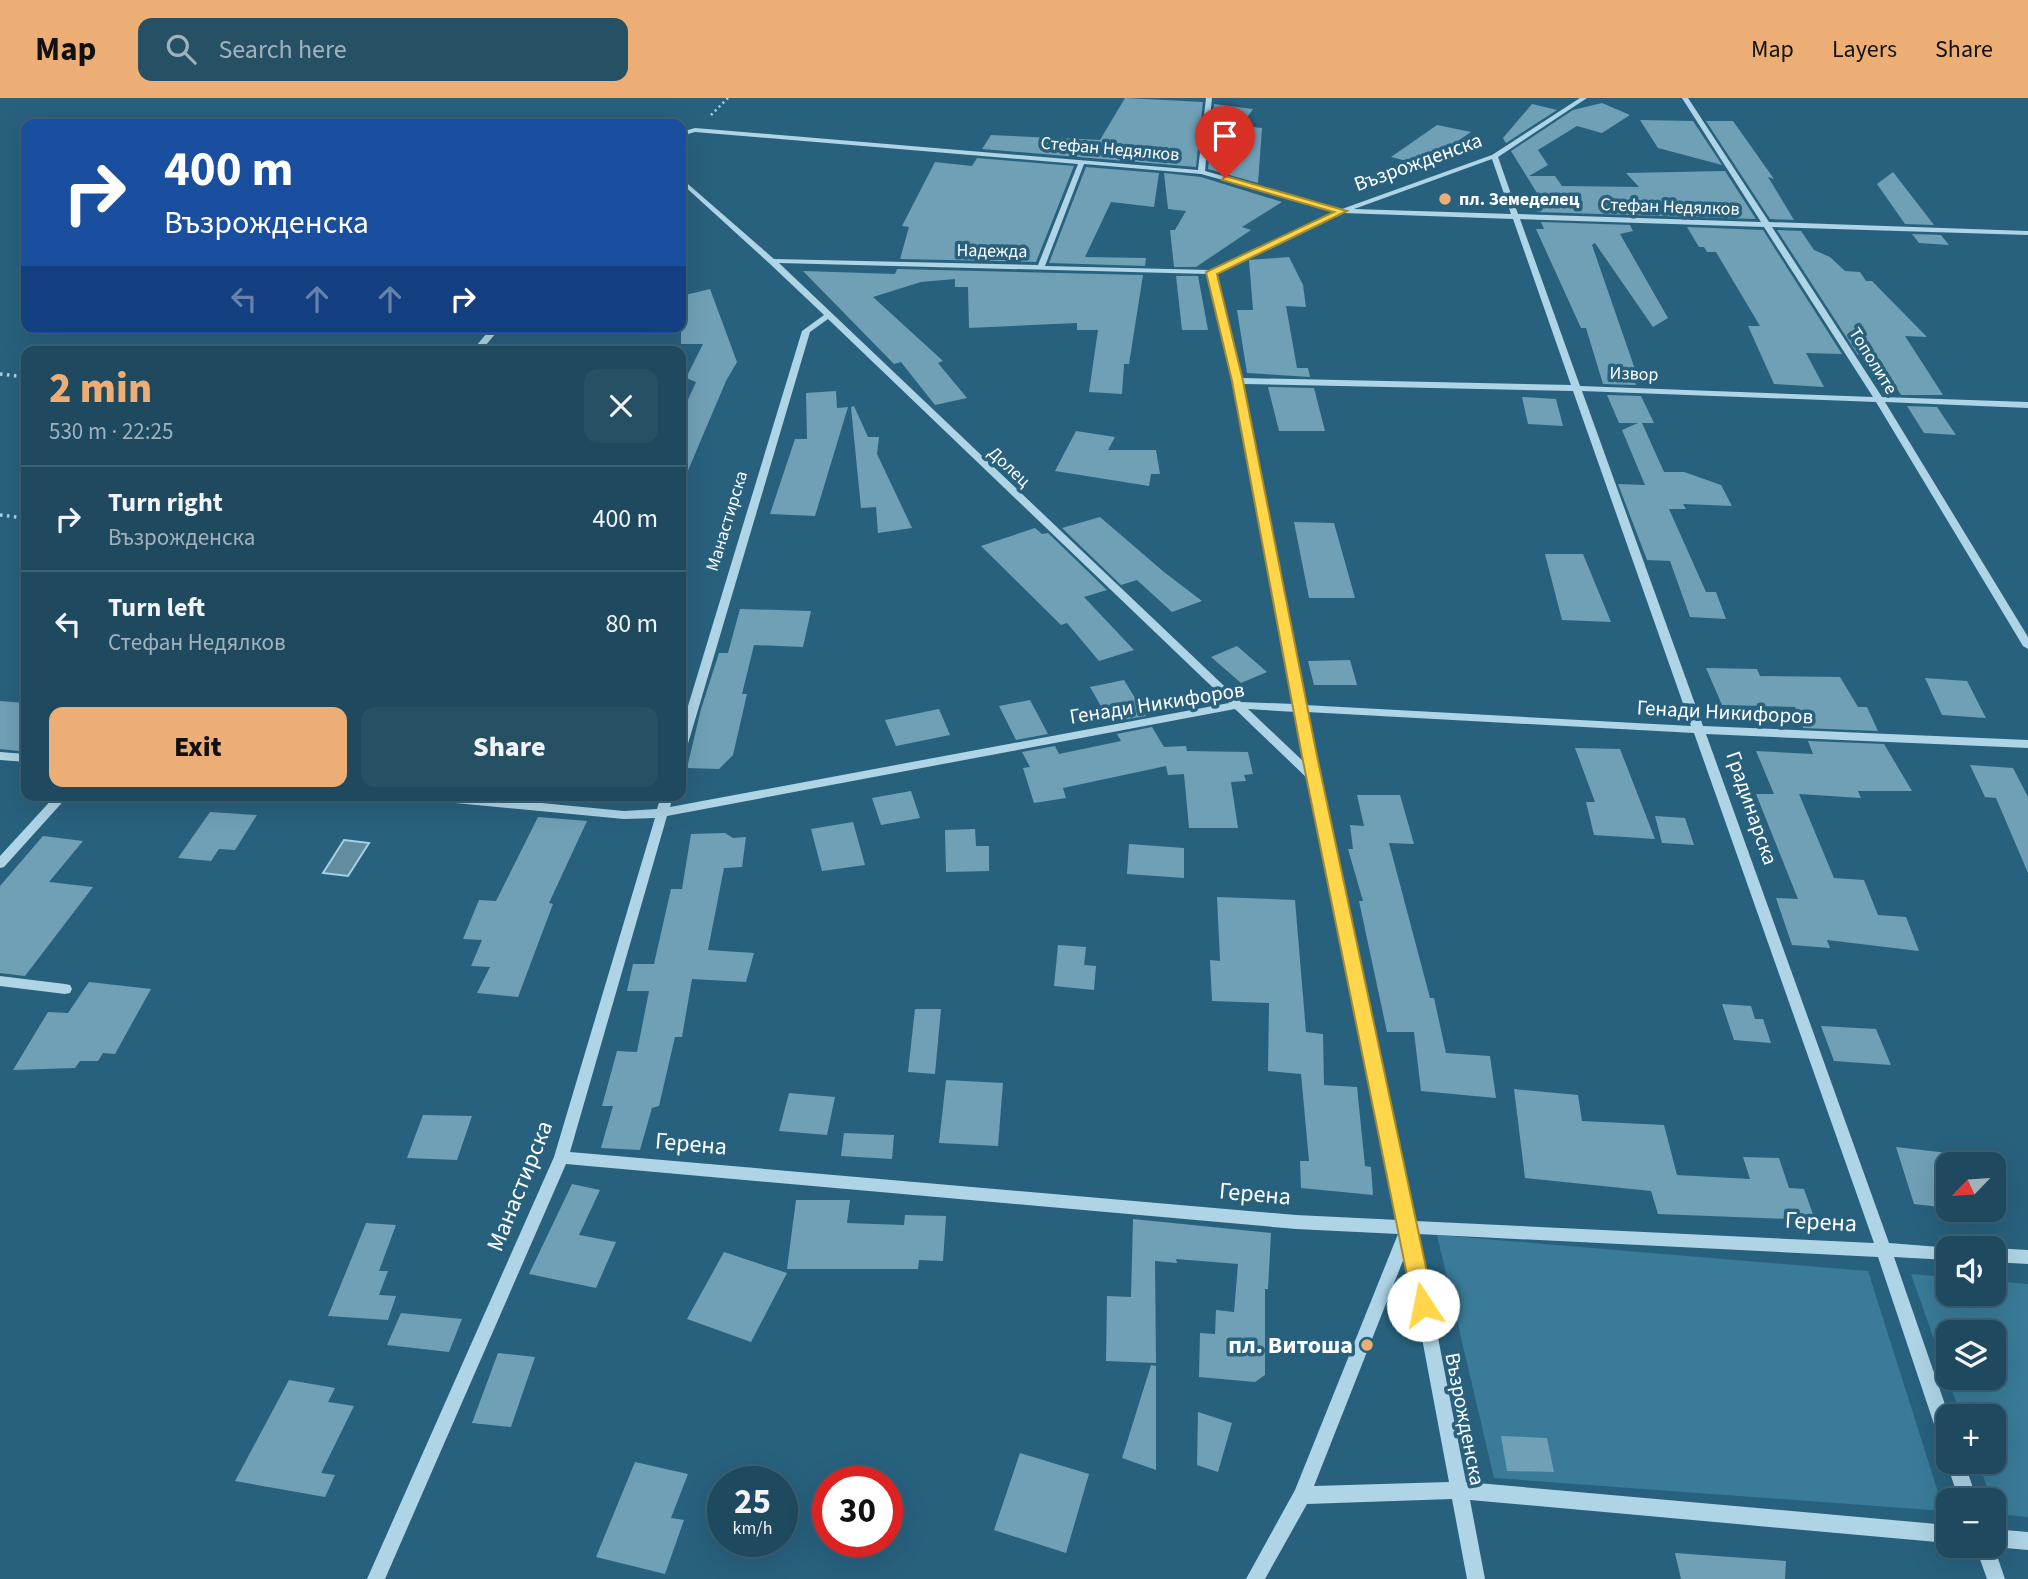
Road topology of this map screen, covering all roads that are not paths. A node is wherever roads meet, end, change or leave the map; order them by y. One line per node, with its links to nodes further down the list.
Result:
1 (1209, 98): 7 (street)
2 (1584, 98): 5 (street, Възрожденска)
3 (1685, 98): 11 (street, Тополите)
4 (686, 133): 6 (street, Стефан Недялков)
5 (1494, 156): 9 (street, Възрожденска); 10 (street, Градинарска)
6 (1082, 162): 7 (street, Стефан Недялков); 14 (street)
7 (1202, 172): 9 (street, Стефан Недялков)
8 (686, 184): 13 (street, Долец)
9 (1342, 211): 10 (street, Стефан Недялков); 15 (street, Възрожденска)
10 (1517, 219): 11 (street, Стефан Недялков); 18 (street, Градинарска)
11 (1769, 226): 12 (street, Стефан Недялков); 19 (street, Тополите)
12 (2025, 233)
13 (772, 261): 14 (street, Надежда); 16 (street, Долец)
14 (1041, 267): 15 (street, Надежда)
15 (1211, 272): 17 (street, Възрожденска)
16 (827, 316): 22 (street, Долец); 24 (street, Манастирска)
17 (1238, 381): 18 (street, Извор); 23 (street, Възрожденска)
18 (1577, 388): 19 (street, Извор); 25 (street, Градинарска)
19 (1878, 398): 20 (street, Извор); 21 (street, Тополите)
20 (2028, 404)
21 (2028, 646)
22 (1239, 705): 23 (street, Генади Никифоров); 29 (street, Долец); 33 (street, Генади Никифоров)
23 (1301, 711): 25 (street, Генади Никифоров); 29 (street, Възрожденска)
24 (686, 730)
25 (1700, 730): 26 (street, Генади Никифоров); 39 (street, Градинарска)
26 (2028, 744)
27 (0, 756): 28 (street)
28 (21, 758)
29 (1314, 779): 38 (street, Възрожденска)
30 (57, 801): 34 (street)
31 (477, 801): 33 (street, Генади Никифоров)
32 (666, 801): 33 (street, Манастирска)
33 (662, 813): 37 (street, Манастирска)
34 (0, 864)
35 (0, 981): 36 (street)
36 (65, 989)
37 (561, 1157): 38 (street, Герена); 50 (street, Манастирска)
38 (1408, 1225): 39 (street, Герена); 44 (street, Възрожденска); 45 (street)
39 (1884, 1250): 40 (street, Герена); 43 (street, Градинарска)
40 (1936, 1252)
41 (2006, 1255): 42 (street)
42 (2028, 1256)
43 (1936, 1404)
44 (1458, 1490): 45 (street); 46 (street); 52 (street, Възрожденска)
45 (1302, 1494): 51 (street)
46 (1936, 1533)
47 (2006, 1539): 48 (street)
48 (2028, 1541)
49 (1989, 1558): 53 (street)
50 (376, 1579)
51 (1255, 1579)
52 (1476, 1579)
53 (1996, 1579)

